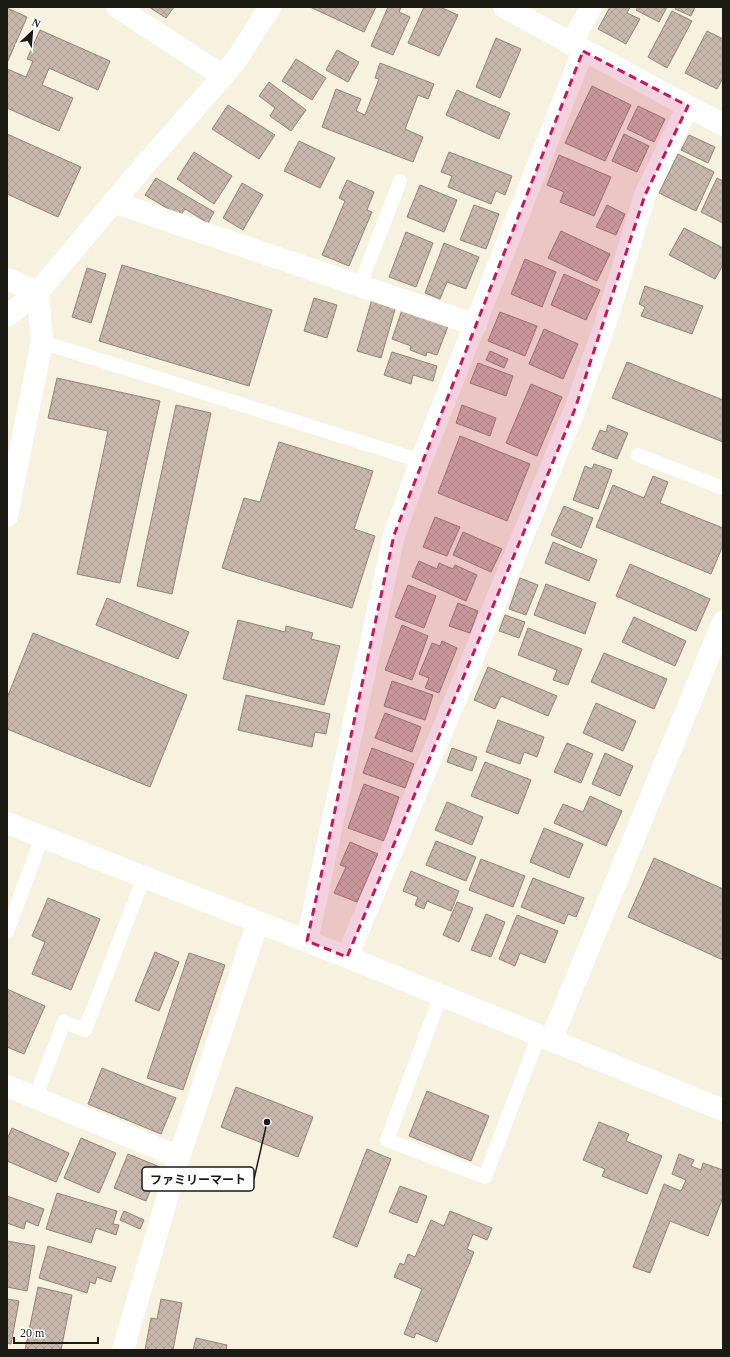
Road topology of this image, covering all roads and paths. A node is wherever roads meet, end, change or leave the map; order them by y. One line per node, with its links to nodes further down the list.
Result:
1 (117, 7): 6 (street)
2 (270, 7): 6 (street)
3 (504, 7): 5 (street)
4 (591, 7): 5 (street)
5 (577, 47): 7 (street); 15 (street)
6 (223, 76): 10 (street)
7 (688, 106): 8 (street); 28 (street)
8 (723, 125)
9 (400, 182): 12 (lane)
10 (114, 202): 12 (street); 13 (street)
11 (7, 278): 13 (street)
12 (360, 285): 15 (street)
13 (38, 292): 14 (street); 16 (street)
14 (7, 316)
15 (476, 325): 18 (street)
16 (42, 342): 18 (lane); 20 (street)
17 (638, 455): 19 (lane)
18 (421, 462): 27 (street)
19 (723, 488)
20 (7, 516)
21 (723, 622): 30 (street)
22 (7, 823): 23 (street)
23 (42, 837): 24 (street); 26 (lane)
24 (144, 878): 25 (street); 32 (lane)
25 (258, 922): 27 (street); 34 (street)
26 (7, 932)
27 (307, 941): 28 (street)
28 (347, 957): 29 (street)
29 (441, 995): 30 (street); 30 (lane)
30 (545, 1038): 33 (street)
31 (7, 1086): 32 (street)
32 (34, 1098): 34 (street)
33 (723, 1110)
34 (180, 1157): 35 (street)
35 (123, 1350)

